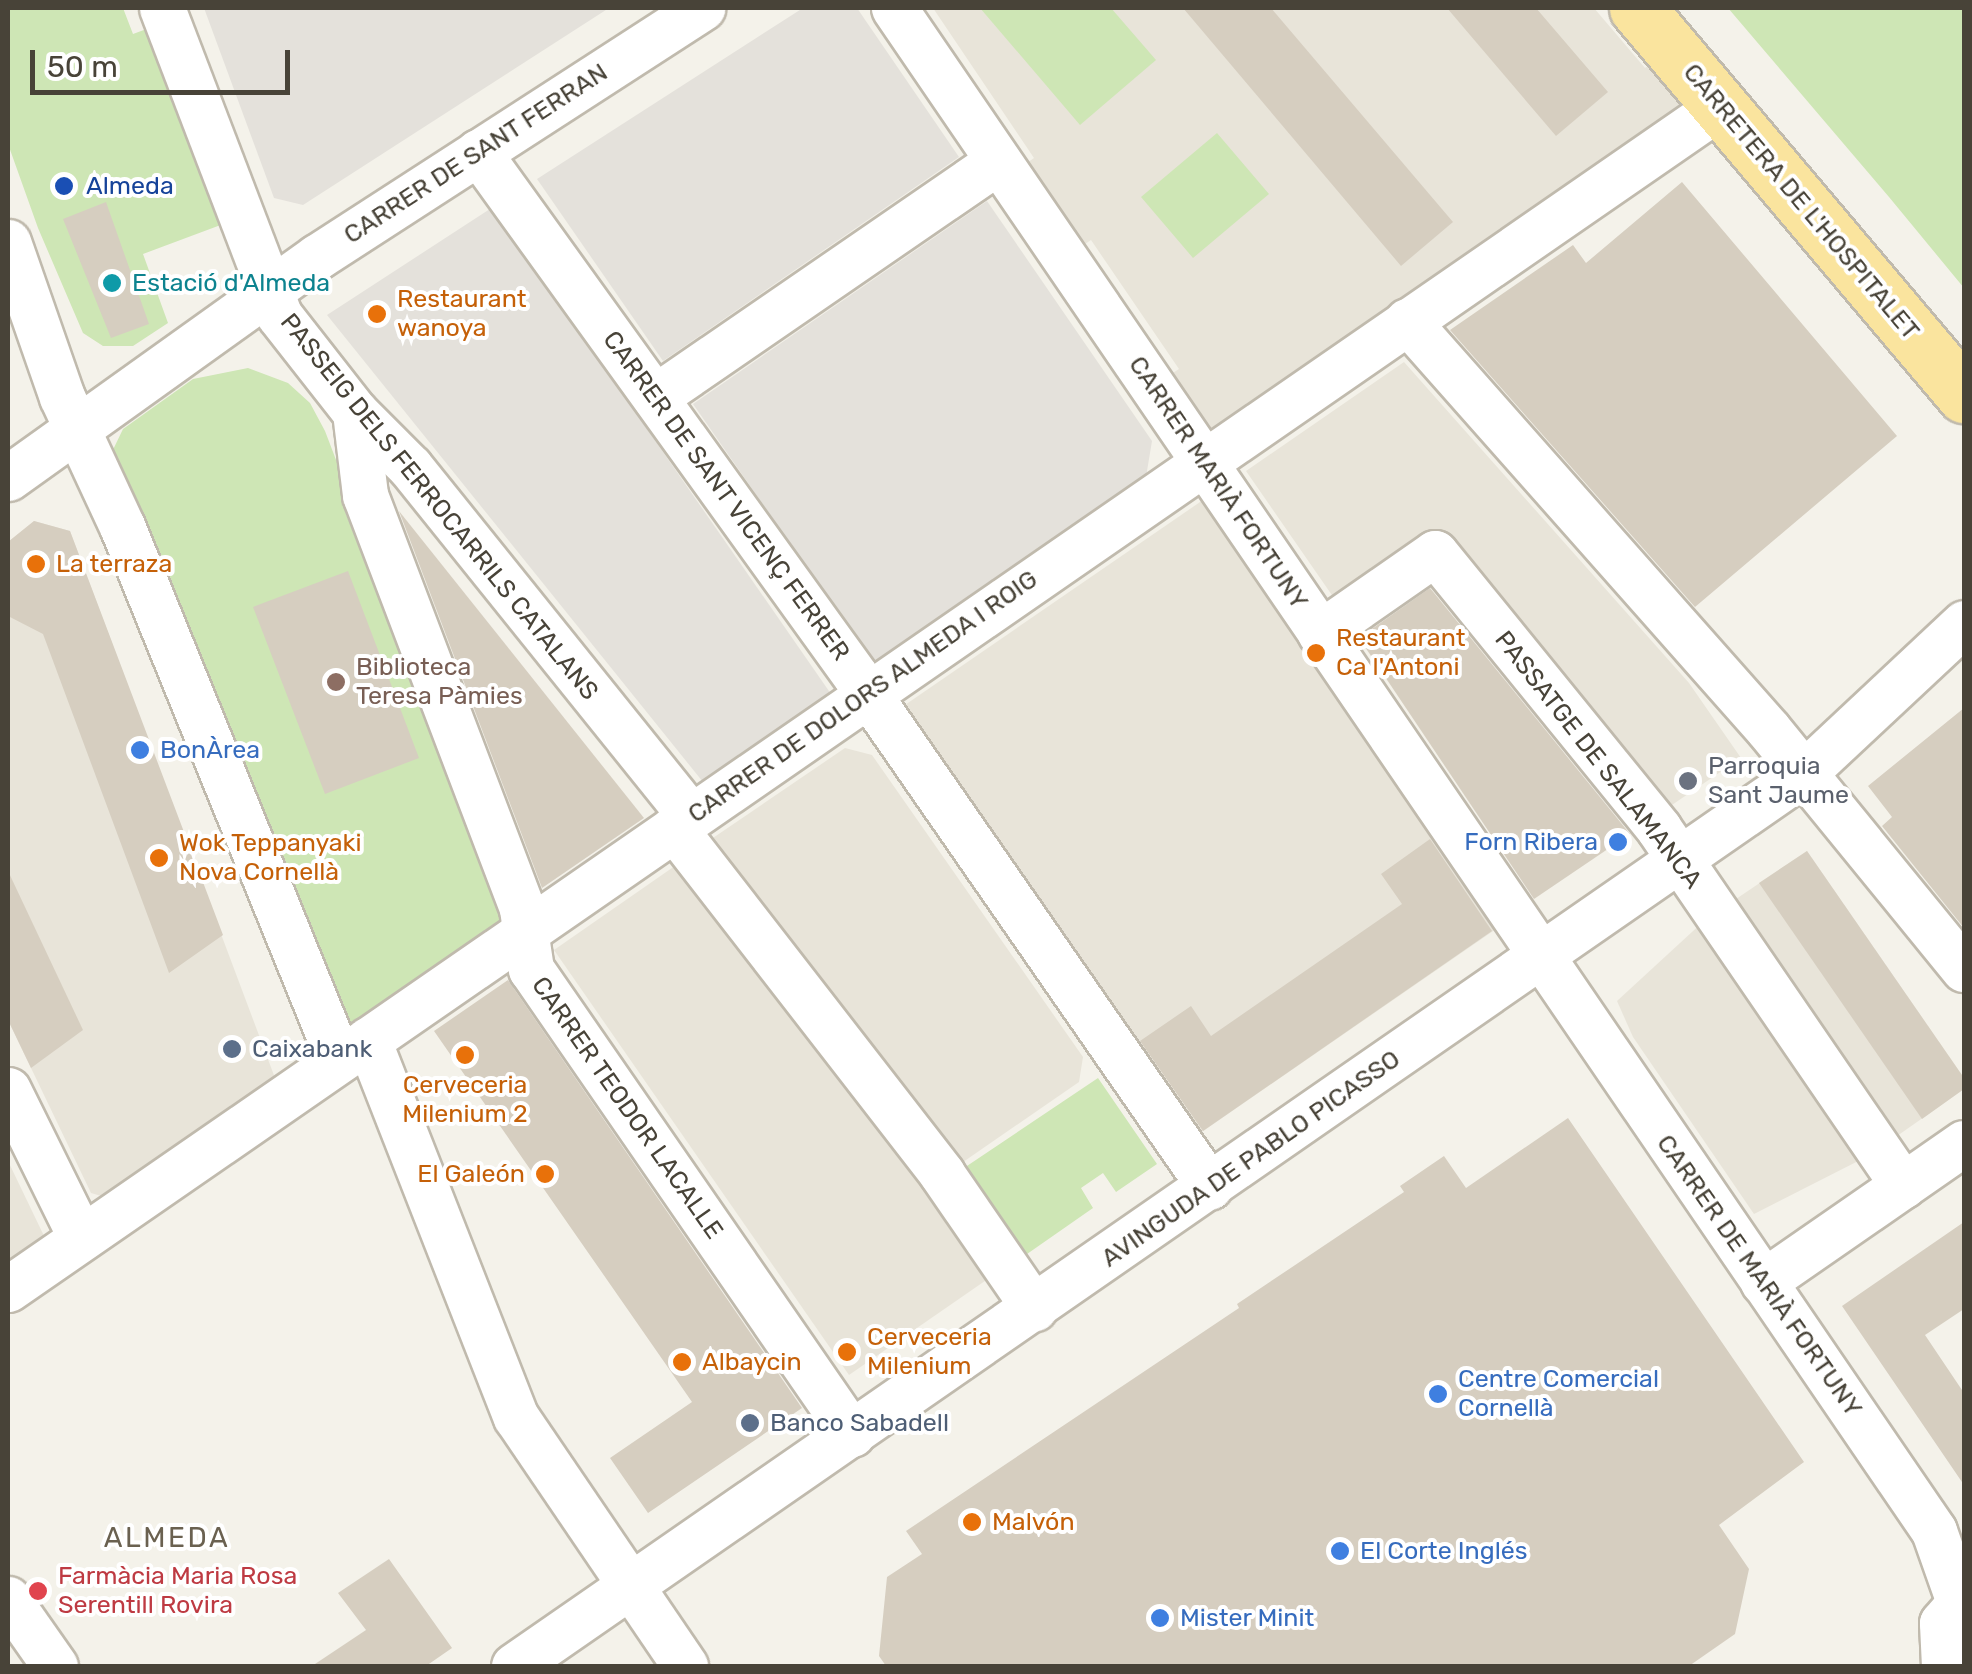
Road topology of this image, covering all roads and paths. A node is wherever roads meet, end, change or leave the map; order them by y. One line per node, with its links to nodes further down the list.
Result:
1 (162, 8): 9 (street, PASSEIG DELS FERROCARRILS CATALANS)
2 (702, 8): 6 (street, CARRER DE SANT FERRAN)
3 (894, 8): 7 (street, CARRER MARIÀ FORTUNY)
4 (1637, 8): 5 (main road, CARRETERA DE L'HOSPITALET)
5 (1720, 106): 10 (street, CARRER DE DOLORS ALMEDA I ROIG); 11 (main road, CARRETERA DE L'HOSPITALET)
6 (478, 152): 9 (street, CARRER DE SANT FERRAN); 12 (street, CARRER DE SANT VICENÇ FERRER)
7 (998, 160): 12 (street); 15 (street, CARRER MARIÀ FORTUNY)
8 (8, 242): 14 (street)
9 (270, 291): 13 (street, PASSEIG DELS FERROCARRILS CATALANS); 14 (street, CARRER DE SANT FERRAN)
10 (1407, 322): 15 (street, CARRER DE DOLORS ALMEDA I ROIG); 20 (street)
11 (1964, 396)
12 (655, 397): 19 (street, CARRER DE SANT VICENÇ FERRER)
13 (354, 412): 21 (street, PASSEIG DELS FERROCARRILS CATALANS); 23 (street, CARRER TEODOR LACALLE)
14 (78, 430): 16 (street, CARRER DE SANT FERRAN); 26 (street)
15 (1203, 462): 18 (street, CARRER MARIÀ FORTUNY); 19 (street, CARRER DE DOLORS ALMEDA I ROIG)
16 (8, 478)
17 (1964, 623): 20 (street, AVINGUDA DE PABLO PICASSO)
18 (1320, 633): 22 (street, PASSATGE DE SALAMANCA); 24 (street, CARRER MARIÀ FORTUNY)
19 (868, 694): 21 (street, CARRER DE DOLORS ALMEDA I ROIG); 30 (street, CARRER DE SANT VICENÇ FERRER)
20 (1805, 772): 22 (street, AVINGUDA DE PABLO PICASSO); 25 (street)
21 (683, 822): 23 (street, CARRER DE DOLORS ALMEDA I ROIG); 34 (street, PASSEIG DELS FERROCARRILS CATALANS)
22 (1681, 861): 24 (street, AVINGUDA DE PABLO PICASSO); 29 (street, PASSATGE DE SALAMANCA)
23 (525, 930): 26 (street, CARRER DE DOLORS ALMEDA I ROIG); 35 (street, CARRER TEODOR LACALLE)
24 (1541, 958): 30 (street, AVINGUDA DE PABLO PICASSO); 32 (street, CARRER DE MARIÀ FORTUNY)
25 (1964, 969)
26 (353, 1050): 31 (street, CARRER DE DOLORS ALMEDA I ROIG); 36 (street)
27 (8, 1090): 31 (street)
28 (1964, 1143): 29 (street)
29 (1903, 1185): 32 (street)
30 (1210, 1186): 34 (street, AVINGUDA DE PABLO PICASSO)
31 (81, 1238): 33 (street, CARRER DE DOLORS ALMEDA I ROIG)
32 (1763, 1282): 37 (street, CARRER DE MARIÀ FORTUNY)
33 (8, 1288)
34 (1034, 1308): 35 (street, AVINGUDA DE PABLO PICASSO)
35 (852, 1434): 36 (street, AVINGUDA DE PABLO PICASSO)
36 (630, 1587): 41 (street, AVINGUDA DE PABLO PICASSO); 42 (street)
37 (1962, 1600): 39 (street)
38 (10, 1606): 40 (street)
39 (1938, 1664)
40 (54, 1666)
41 (514, 1666)
42 (685, 1666)

